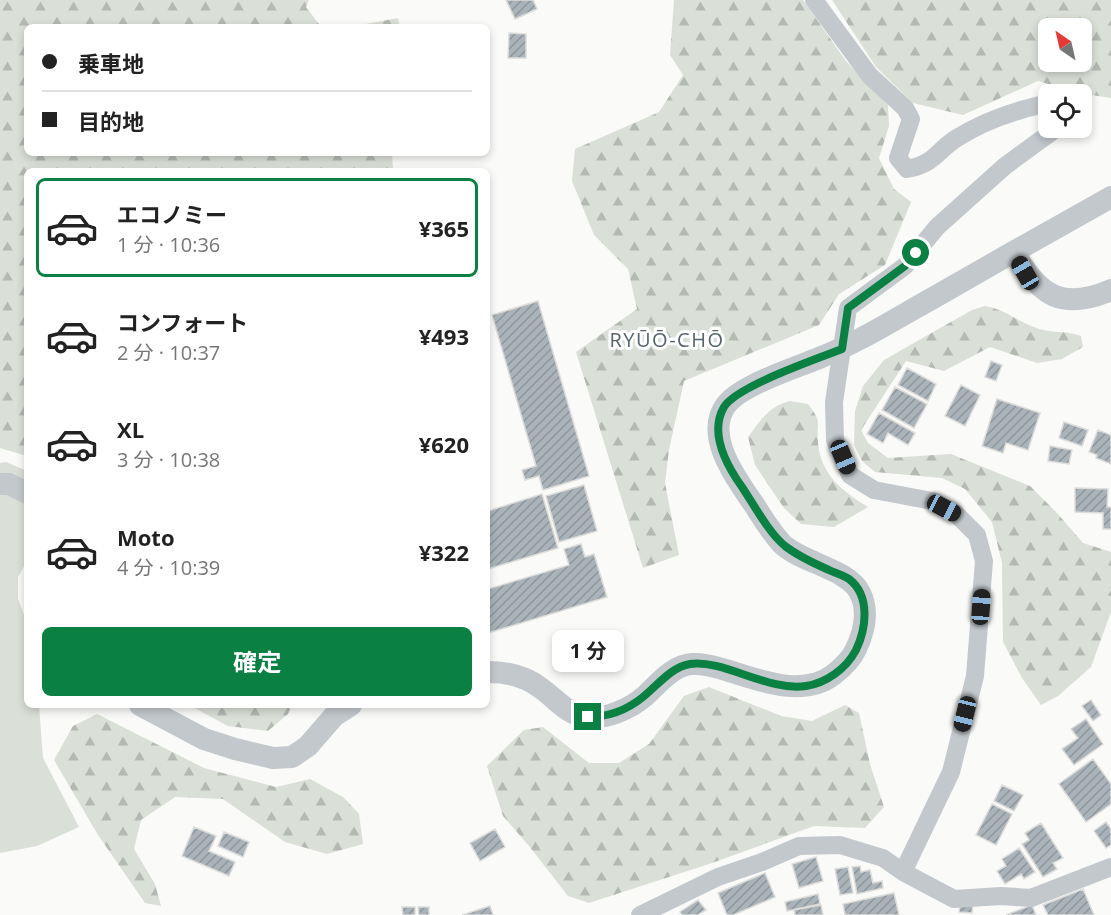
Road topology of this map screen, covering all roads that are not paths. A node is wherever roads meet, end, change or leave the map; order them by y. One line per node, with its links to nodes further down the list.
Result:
1 (814, 0): 2 (street)
2 (1038, 105)
3 (1043, 138): 7 (street)
4 (1111, 197): 5 (street)
5 (1014, 252): 6 (street); 7 (street)
6 (1111, 290)
7 (842, 349): 10 (street); 14 (street)
8 (0, 484): 9 (street)
9 (24, 492)
10 (490, 672)
11 (146, 708): 12 (street)
12 (346, 708)
13 (1111, 867): 14 (street)
14 (903, 872): 15 (street)
15 (640, 915)

